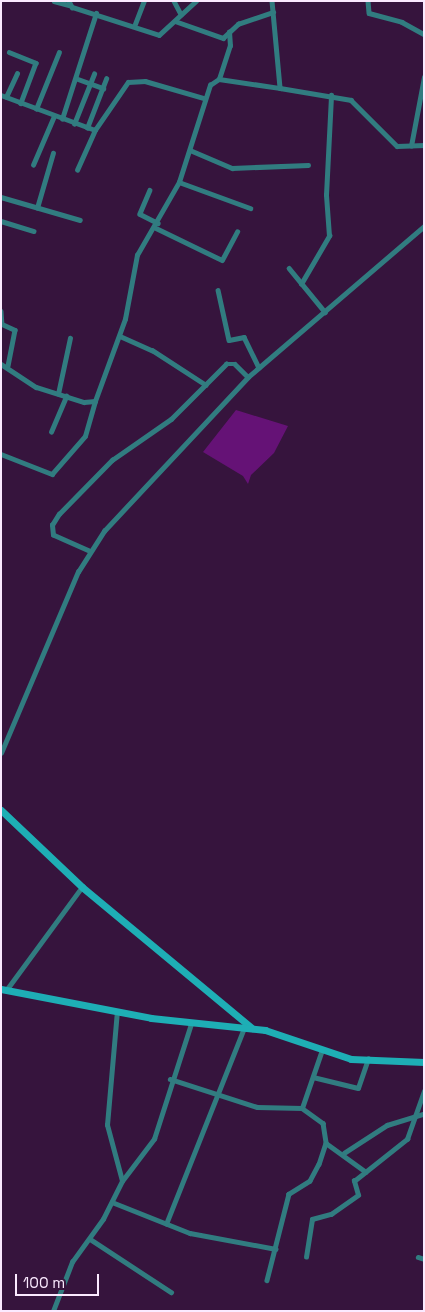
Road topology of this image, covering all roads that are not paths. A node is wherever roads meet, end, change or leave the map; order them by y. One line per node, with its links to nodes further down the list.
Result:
1 (54, 1): 7 (street)
2 (144, 1): 12 (street)
3 (174, 1): 10 (street)
4 (196, 1): 10 (street)
5 (272, 1): 8 (street)
6 (368, 1): 14 (street)
7 (69, 3): 9 (street)
8 (273, 12): 13 (street); 25 (street)
9 (96, 13): 12 (street); 20 (street)
10 (181, 14): 11 (street)
11 (175, 22): 12 (street); 13 (street)
12 (134, 24)
13 (229, 32): 22 (street)
14 (424, 34)
15 (9, 52): 29 (street)
16 (59, 52): 30 (street)
17 (17, 74): 27 (street)
18 (94, 74): 23 (street)
19 (424, 77): 37 (street)
20 (78, 79): 23 (street); 32 (street)
21 (106, 79): 24 (street)
22 (219, 79): 25 (street); 28 (street)
23 (90, 84): 24 (street); 33 (street)
24 (103, 88): 34 (street)
25 (280, 88): 26 (street)
26 (331, 95): 37 (street); 55 (street)
27 (4, 96): 29 (street)
28 (204, 98): 35 (street); 38 (street)
29 (21, 103): 30 (street)
30 (36, 109): 31 (street)
31 (54, 116): 32 (street); 40 (street)
32 (62, 119): 33 (street)
33 (74, 124): 34 (street)
34 (87, 128): 35 (street)
35 (95, 130): 42 (street)
36 (424, 145): 37 (street)
37 (411, 146)
38 (190, 150): 41 (street); 43 (street)
39 (53, 153): 46 (street)
40 (33, 164)
41 (308, 165)
42 (77, 170)
43 (180, 182): 47 (street); 50 (street)
44 (150, 190): 50 (street)
45 (1, 197): 46 (street)
46 (37, 208): 48 (street)
47 (250, 208)
48 (80, 220)
49 (1, 221): 52 (street)
50 (157, 225): 53 (street); 59 (street)
51 (424, 226): 58 (street)
52 (33, 231)
53 (237, 232)
54 (289, 268): 55 (street)
55 (301, 284): 58 (street)
56 (218, 290): 63 (street)
57 (1, 312): 62 (street)
58 (326, 312): 63 (street)
59 (120, 336): 65 (street); 68 (street)
60 (70, 338): 66 (street)
61 (1, 364): 62 (street)
62 (8, 365): 66 (street)
63 (259, 368): 64 (street)
64 (248, 377): 65 (street); 71 (street)
65 (206, 384): 71 (street)
66 (58, 394): 67 (street)
67 (66, 396): 68 (street); 69 (street)
68 (95, 401): 70 (street)
69 (51, 432)
70 (1, 454)
71 (89, 551): 72 (street)
72 (1, 753)
73 (1, 810): 74 (street)
74 (82, 887): 75 (street); 79 (street)
75 (4, 989): 76 (street)
76 (117, 1011): 77 (street); 93 (street)
77 (191, 1024): 78 (street); 84 (street)
78 (244, 1028): 79 (street); 86 (street)
79 (253, 1028): 80 (street)
80 (322, 1050): 81 (street); 83 (street)
81 (368, 1059): 82 (street); 83 (street)
82 (424, 1062)
83 (313, 1077): 87 (street)
84 (170, 1079): 86 (street); 93 (street)
85 (424, 1091): 89 (street)
86 (218, 1095): 87 (street); 95 (street)
87 (302, 1108): 90 (street)
88 (424, 1114): 89 (street)
89 (411, 1117): 91 (street); 92 (street)
90 (326, 1144): 91 (street); 97 (street)
91 (344, 1153): 92 (street)
92 (366, 1172): 98 (street)
93 (122, 1181): 94 (street)
94 (112, 1202): 95 (street); 96 (street)
95 (166, 1224): 97 (street)
96 (90, 1239): 102 (street); 103 (street)
97 (276, 1249): 101 (street)
98 (306, 1257)
99 (418, 1257): 100 (street)
100 (424, 1259)
101 (267, 1280)
102 (171, 1292)
103 (53, 1311)

